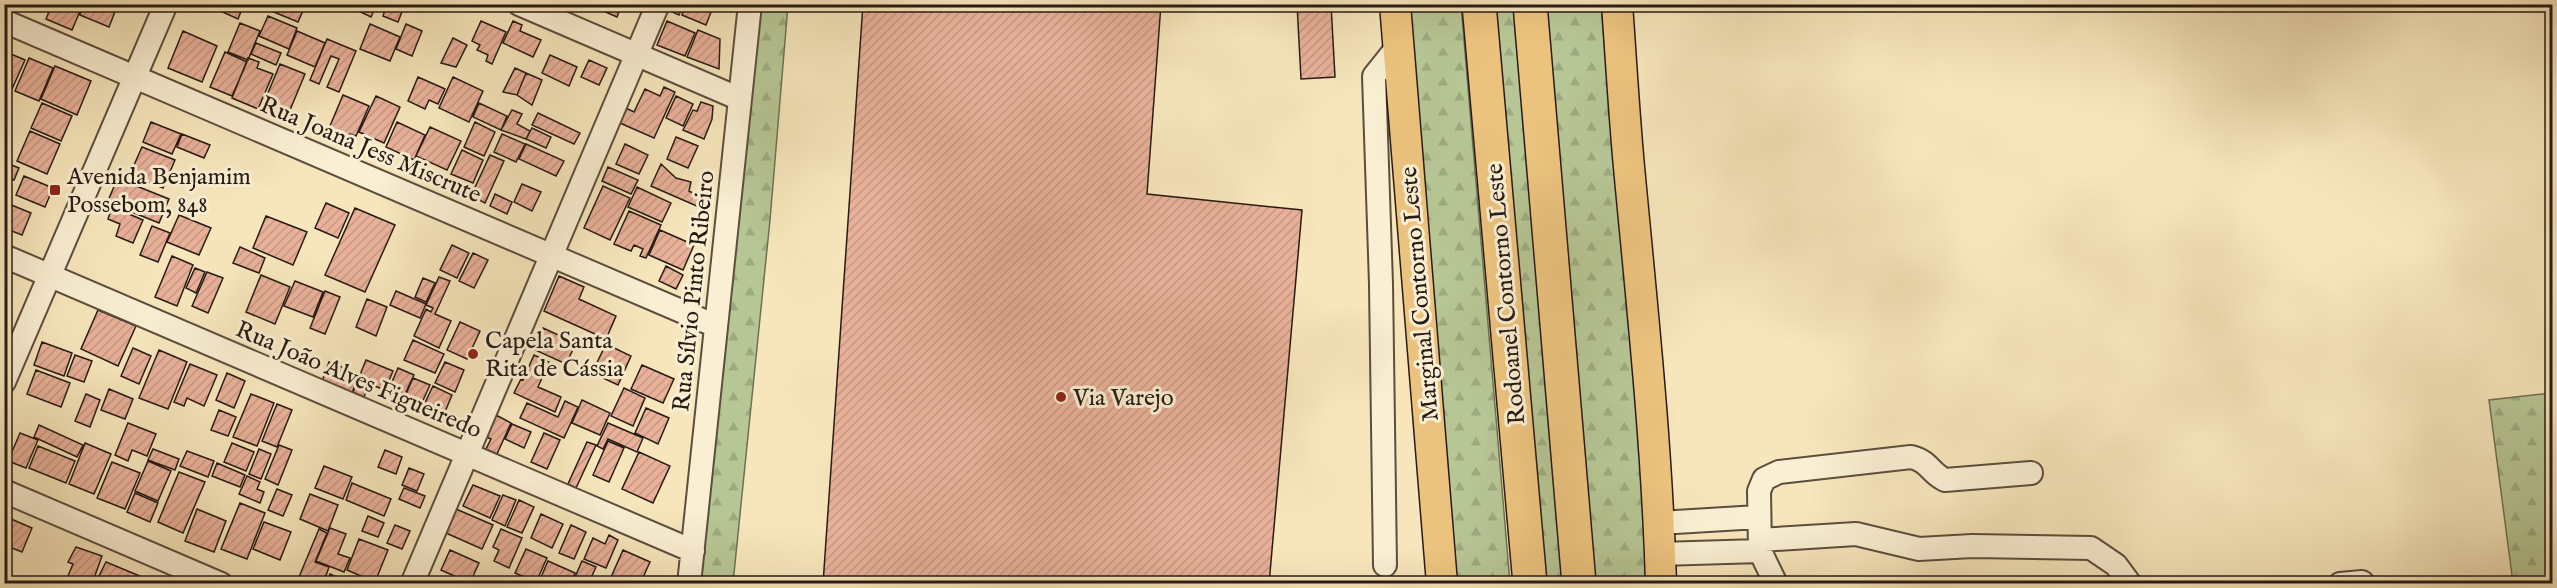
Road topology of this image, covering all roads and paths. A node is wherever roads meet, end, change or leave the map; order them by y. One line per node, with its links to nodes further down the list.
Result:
1 (166, 4): 12 (street)
2 (519, 4): 11 (street)
3 (658, 4): 11 (street)
4 (750, 4): 13 (street, Rua Sílvio Pinto Ribeiro)
5 (1395, 4): 10 (main road, Marginal Contorno Leste)
6 (1479, 4): 33 (highway, Rodoanel Contorno Leste)
7 (1530, 4): 34 (highway, Rodoanel Contorno Leste)
8 (1617, 4): 23 (main road)
9 (4, 21): 12 (street, Rua Joana Jess Miscrute)
10 (1398, 46): 27 (street); 32 (main road, Marginal Contorno Leste)
11 (637, 55): 13 (street); 14 (street)
12 (135, 77): 14 (street, Rua Joana Jess Miscrute); 16 (street)
13 (740, 99): 17 (street, Rua Sílvio Pinto Ribeiro)
14 (552, 255): 17 (street, Rua Joana Jess Miscrute); 19 (street)
15 (4, 256): 16 (street, Rua João Alves Figueiredo)
16 (50, 276): 18 (street); 19 (street, Rua João Alves Figueiredo)
17 (716, 326): 25 (street, Rua Sílvio Pinto Ribeiro)
18 (4, 382)
19 (466, 454): 25 (street, Rua João Alves Figueiredo); 30 (street)
20 (2031, 473): 22 (street)
21 (4, 491): 29 (street)
22 (1758, 517): 23 (street); 24 (street)
23 (1659, 523): 26 (main road)
24 (1760, 546): 26 (street); 36 (street); 37 (street)
25 (693, 551): 31 (street, Rua Sílvio Pinto Ribeiro)
26 (1660, 554): 35 (main road)
27 (1384, 565)
28 (2362, 582): 38 (street)
29 (222, 584)
30 (412, 584)
31 (689, 584)
32 (1443, 584)
33 (1530, 584)
34 (1579, 584)
35 (1661, 584)
36 (1776, 584)
37 (2130, 584)
38 (2340, 584)

